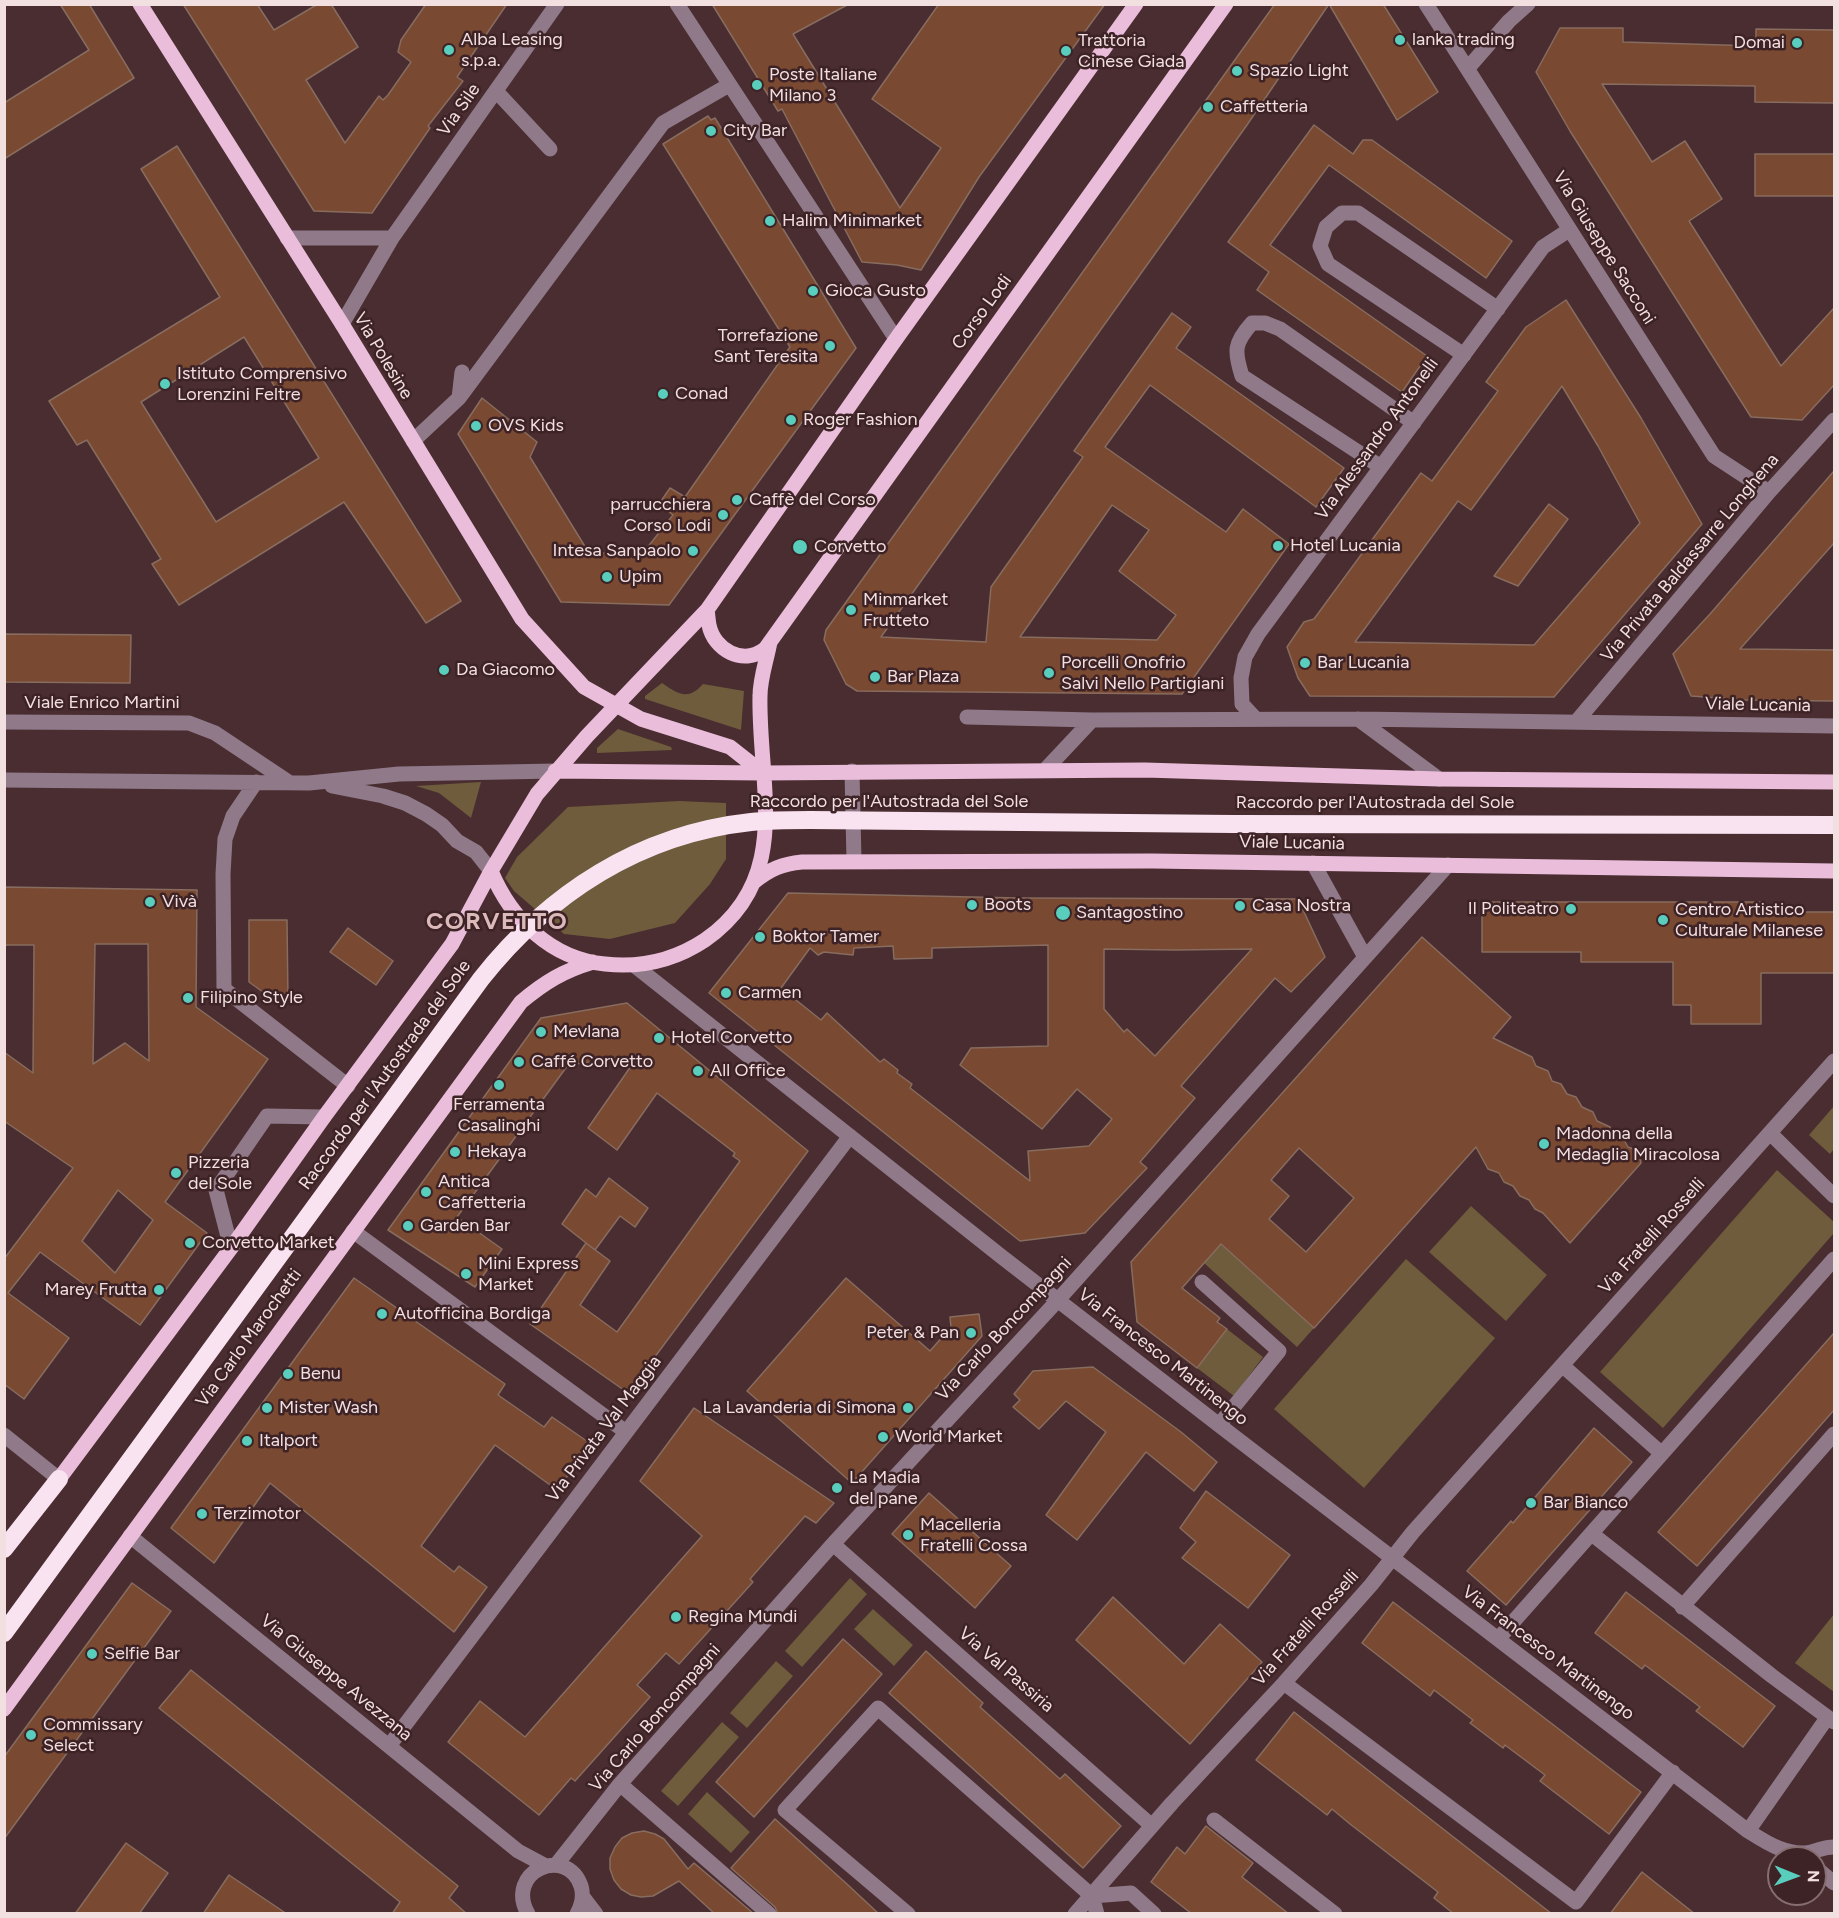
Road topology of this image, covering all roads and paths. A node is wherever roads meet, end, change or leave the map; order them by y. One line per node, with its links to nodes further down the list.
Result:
1 (140, 4): 13 (main road, Via Polesine)
2 (557, 4): 10 (street, Via Sile)
3 (676, 4): 9 (street)
4 (1136, 4): 17 (main road)
5 (1226, 4): 27 (main road, Corso Lodi)
6 (1528, 4): 8 (street)
7 (1434, 7): 8 (street, Via Giuseppe Sacconi)
8 (1468, 68): 12 (street, Via Giuseppe Sacconi)
9 (729, 85): 17 (street); 20 (street)
10 (496, 91): 11 (street); 14 (street, Via Sile)
11 (550, 149)
12 (1569, 230): 15 (street, Via Alessandro Antonelli); 25 (street, Via Giuseppe Sacconi)
13 (287, 238): 14 (street); 16 (main road, Via Polesine)
14 (392, 238): 16 (street, Via Sile)
15 (1498, 309): 18 (street, Via Alessandro Antonelli); 18 (street)
16 (342, 324): 23 (main road, Via Polesine)
17 (896, 339): 26 (main road)
18 (1464, 355): 22 (street, Via Alessandro Antonelli)
19 (462, 372): 20 (street)
20 (459, 398): 23 (street)
21 (1834, 420): 25 (street, Via Privata Baldassarre Longhena)
22 (1414, 423): 24 (street, Via Alessandro Antonelli); 24 (street)
23 (413, 441): 28 (main road, Via Polesine)
24 (1381, 467): 30 (street, Via Alessandro Antonelli)
25 (1768, 492): 34 (street, Via Privata Baldassarre Longhena)
26 (707, 610): 27 (main road); 28 (main road)
27 (770, 642): 39 (main road)
28 (616, 706): 37 (main road); 39 (main road, Via Polesine)
29 (967, 717): 32 (street, Viale Lucania)
30 (1255, 718): 31 (street, Viale Lucania); 32 (street, Viale Lucania)
31 (1358, 719): 34 (street, Viale Lucania); 40 (street)
32 (1092, 720): 36 (street)
33 (4, 722): 44 (street, Viale Enrico Martini)
34 (1576, 722): 35 (street, Viale Lucania)
35 (1834, 726)
36 (1046, 770): 38 (main road); 40 (main road)
37 (555, 771): 39 (main road); 45 (street); 50 (main road)
38 (852, 771): 39 (main road); 47 (street)
39 (764, 773): 52 (main road)
40 (1439, 779): 43 (main road)
41 (4, 780): 42 (street)
42 (256, 782): 44 (street); 57 (street)
43 (1834, 782)
44 (290, 783): 45 (street)
45 (309, 783): 50 (street)
46 (1834, 825): 80 (highway, Raccordo per l'Autostrada del Sole, bridge)
47 (854, 861): 48 (main road, Viale Lucania); 52 (main road, Viale Lucania)
48 (1313, 863): 49 (main road, Viale Lucania); 53 (street)
49 (1448, 865): 51 (main road, Viale Lucania); 53 (street, Via Carlo Boncompagni)
50 (490, 871): 54 (main road); 57 (main road)
51 (1834, 871)
52 (754, 882): 55 (main road)
53 (1365, 957): 66 (street, Via Carlo Boncompagni)
54 (593, 962): 55 (main road); 62 (main road, Via Carlo Marochetti)
55 (634, 965): 60 (street, Via Francesco Martinengo)
56 (1834, 1060): 59 (street, Via Fratelli Rosselli)
57 (348, 1086): 58 (main road)
58 (324, 1117): 63 (main road); 63 (street)
59 (1770, 1133): 61 (street); 67 (street, Via Fratelli Rosselli)
60 (850, 1136): 66 (street, Via Francesco Martinengo); 69 (street, Via Privata Val Maggia)
61 (1834, 1196)
62 (353, 1232): 69 (street); 75 (main road, Via Carlo Marochetti)
63 (231, 1248): 73 (main road)
64 (1834, 1259): 72 (street)
65 (1202, 1282): 68 (street)
66 (1058, 1300): 68 (street, Via Francesco Martinengo); 76 (street, Via Carlo Boncompagni)
67 (1563, 1366): 72 (street); 78 (street, Via Fratelli Rosselli)
68 (1219, 1425): 78 (street, Via Francesco Martinengo)
69 (626, 1432): 85 (street, Via Privata Val Maggia)
70 (1834, 1434): 79 (street)
71 (4, 1435): 73 (street)
72 (1661, 1453): 74 (street)
73 (59, 1479): 77 (highway)
74 (1592, 1534): 79 (street); 81 (street)
75 (130, 1536): 83 (main road, Via Carlo Marochetti); 85 (street, Via Giuseppe Avezzana)
76 (833, 1544): 87 (street, Via Carlo Boncompagni); 89 (street, Via Val Passiria)
77 (4, 1550)
78 (1391, 1558): 81 (street, Via Francesco Martinengo); 82 (street, Via Fratelli Rosselli)
79 (1682, 1607): 84 (street)
80 (4, 1633)
81 (1498, 1639): 86 (street, Via Francesco Martinengo)
82 (1284, 1683): 86 (street); 89 (street, Via Fratelli Rosselli)
83 (4, 1709)
84 (1831, 1720): 90 (street)
85 (389, 1746): 92 (street, Via Giuseppe Avezzana)
86 (1673, 1773): 90 (street, Via Francesco Martinengo)
87 (620, 1784): 93 (street, Via Carlo Boncompagni); 100 (street)
88 (1214, 1820): 105 (street)
89 (1152, 1826): 95 (street, Via Fratelli Rosselli)
90 (1748, 1830): 91 (street, Via Francesco Martinengo)
91 (1773, 1846)
92 (518, 1851): 93 (street, Via Giuseppe Avezzana); 94 (street)
93 (551, 1866): 94 (street); 96 (street, Via Giuseppe Avezzana)
94 (528, 1878): 97 (street)
95 (1092, 1896): 101 (street); 102 (street, Via Fratelli Rosselli); 103 (street); 104 (street)
96 (583, 1897): 98 (street); 99 (street, Via Giuseppe Avezzana)
97 (524, 1910)
98 (577, 1914)
99 (596, 1914)
100 (768, 1914)
101 (908, 1914)
102 (1076, 1914)
103 (1097, 1914)
104 (1154, 1914)
105 (1335, 1914)

